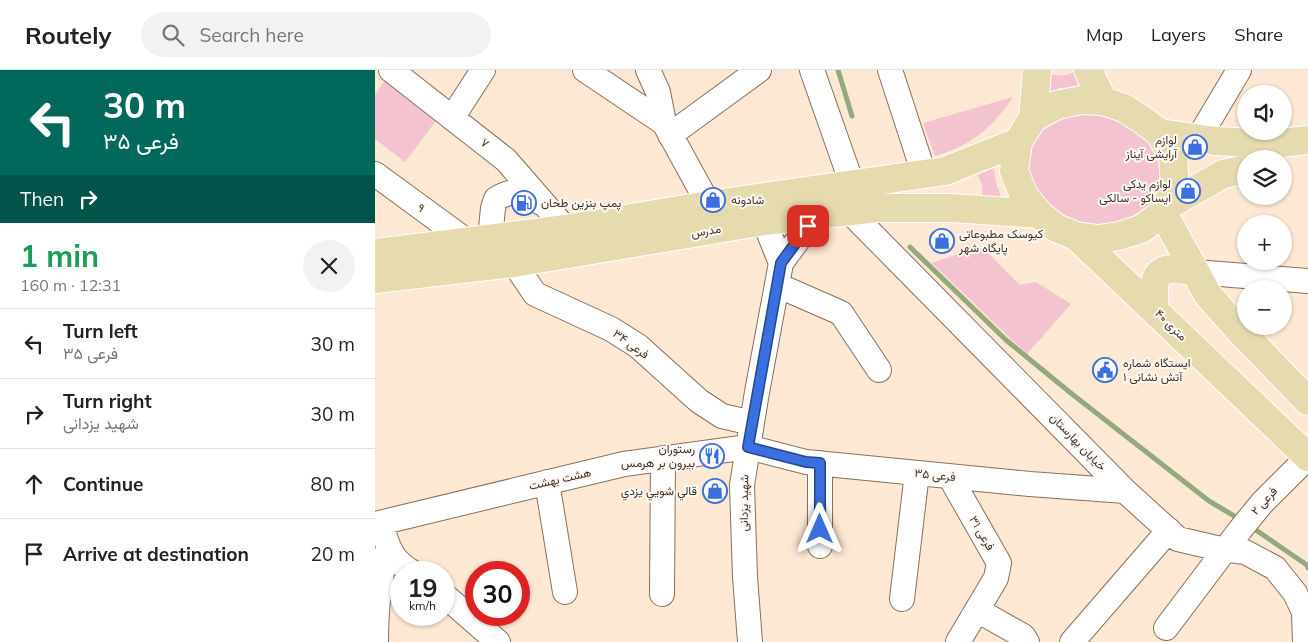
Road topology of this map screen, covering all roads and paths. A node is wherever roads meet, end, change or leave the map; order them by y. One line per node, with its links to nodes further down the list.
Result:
1 (381, 70): 12 (street)
2 (391, 70): 14 (street, ۷)
3 (483, 70): 14 (street)
4 (585, 70): 16 (street)
5 (648, 70): 16 (street)
6 (759, 70): 16 (street)
7 (812, 70): 26 (street)
8 (1037, 70): 15 (main road)
9 (1088, 70): 13 (main road)
10 (1239, 70): 18 (street)
11 (893, 73): 24 (street)
12 (375, 78)
13 (1103, 101): 15 (main road); 17 (main road)
14 (451, 118): 28 (street, ۷)
15 (1033, 118): 20 (main road)
16 (667, 129): 27 (street)
17 (1160, 133): 18 (main road); 30 (main road)
18 (1198, 139): 19 (main road)
19 (1308, 140)
20 (1017, 142): 24 (main road, مدرس); 32 (main road)
21 (1308, 157): 22 (main road)
22 (1292, 159)
23 (1237, 170): 30 (main road)
24 (934, 173): 26 (main road, مدرس); 29 (main road)
25 (375, 174): 36 (street, ۹)
26 (851, 198): 27 (main road, مدرس); 29 (main road, مدرس); 31 (main road, مدرس); 54 (street, خیابان بهارستان)
27 (709, 204): 34 (main road, مدرس)
28 (545, 205): 34 (street, ۷); 36 (street)
29 (951, 208): 32 (main road, مدرس)
30 (1164, 210): 35 (main road); 39 (main road)
31 (817, 214): 33 (main road, مدرس); 40 (street)
32 (1039, 214): 35 (main road)
33 (764, 221): 38 (main road, مدرس); 40 (street)
34 (566, 229): 36 (main road, مدرس)
35 (1076, 236): 43 (main road, ۴۰ متری)
36 (479, 240): 37 (main road, مدرس)
37 (375, 254)
38 (514, 263): 41 (main road, مدرس); 46 (street, فرعی ۳۴)
39 (1195, 272): 42 (street); 43 (main road); 45 (main road)
40 (779, 274): 44 (street); 46 (street, شهید یزدانی)
41 (375, 279)
42 (1308, 281)
43 (1155, 310): 48 (main road, ۴۰ متری)
44 (879, 370)
45 (1308, 401)
46 (752, 423): 47 (street, شهید یزدانی)
47 (748, 447): 49 (street, هشت بهشت); 50 (street, فرعی ۳۵); 69 (street, شهید یزدانی)
48 (1308, 457): 59 (street, فرعی ۲)
49 (663, 458): 53 (street, هشت بهشت); 62 (street)
50 (820, 463): 51 (street, فرعی ۳۵); 57 (street)
51 (917, 473): 52 (street, فرعی ۳۵); 63 (street)
52 (950, 477): 54 (street, فرعی ۳۵); 65 (street, فرعی ۳۱)
53 (547, 482): 55 (street, هشت بهشت); 61 (street)
54 (1125, 491): 56 (street, خیابان بهارستان)
55 (378, 523): 58 (street)
56 (1169, 530): 59 (street, خیابان بهارستان); 72 (street)
57 (821, 546)
58 (389, 548): 60 (street); 67 (street)
59 (1225, 550): 66 (street, فرعی ۲); 73 (street, خیابان بهارستان)
60 (397, 561)
61 (565, 592)
62 (662, 594)
63 (902, 599)
64 (455, 605): 68 (street)
65 (977, 610): 70 (street, فرعی ۳۱); 71 (street)
66 (1166, 628)
67 (376, 642)
68 (498, 642)
69 (750, 642)
70 (958, 642)
71 (1027, 642)
72 (1072, 642)
73 (1305, 642)

